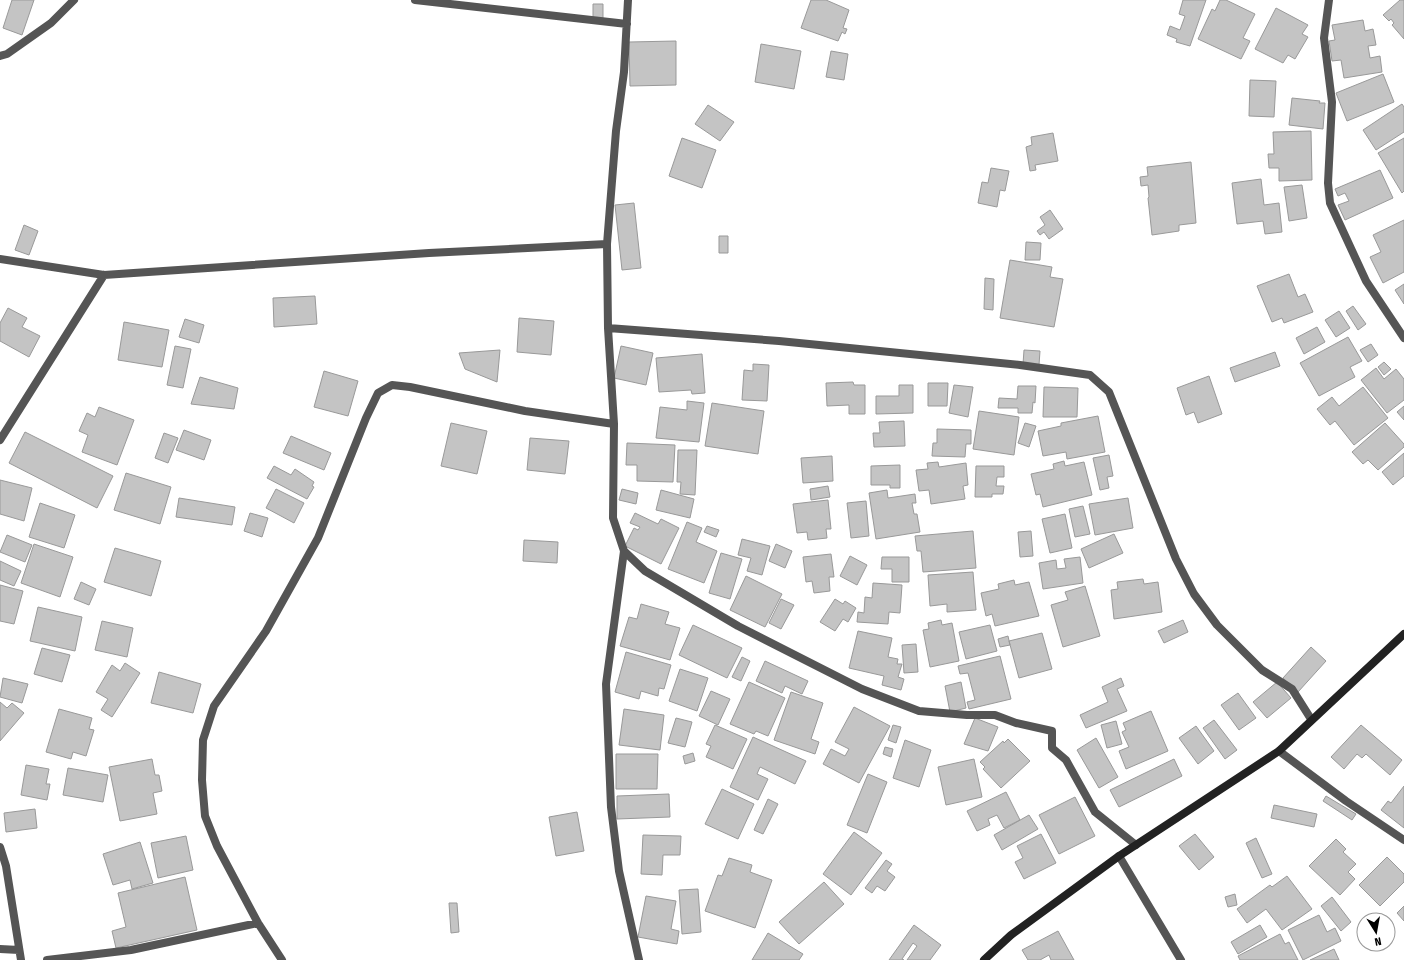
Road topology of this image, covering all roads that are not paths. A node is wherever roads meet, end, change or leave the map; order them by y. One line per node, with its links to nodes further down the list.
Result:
1 (74, 0): 6 (street)
2 (415, 0): 5 (street)
3 (628, 0): 5 (street)
4 (1329, 0): 11 (street)
5 (627, 24): 7 (street)
6 (0, 56)
7 (607, 244): 9 (street); 10 (street)
8 (0, 259): 9 (street)
9 (104, 275): 13 (street)
10 (608, 328): 12 (street); 16 (street)
11 (1404, 338)
12 (614, 424): 14 (street); 23 (street)
13 (0, 440)
14 (624, 551): 19 (street); 29 (street)
15 (1404, 634): 16 (street)
16 (1311, 719): 17 (street)
17 (1279, 751): 18 (street); 19 (street)
18 (1404, 840)
19 (1136, 845): 21 (street)
20 (0, 847): 22 (street)
21 (1119, 856): 30 (street); 31 (street)
22 (3, 866): 25 (street)
23 (258, 923): 27 (street); 28 (street)
24 (0, 950): 25 (street)
25 (19, 950): 26 (street)
26 (21, 960)
27 (47, 960)
28 (282, 960)
29 (639, 960)
30 (984, 960)
31 (1181, 960)

